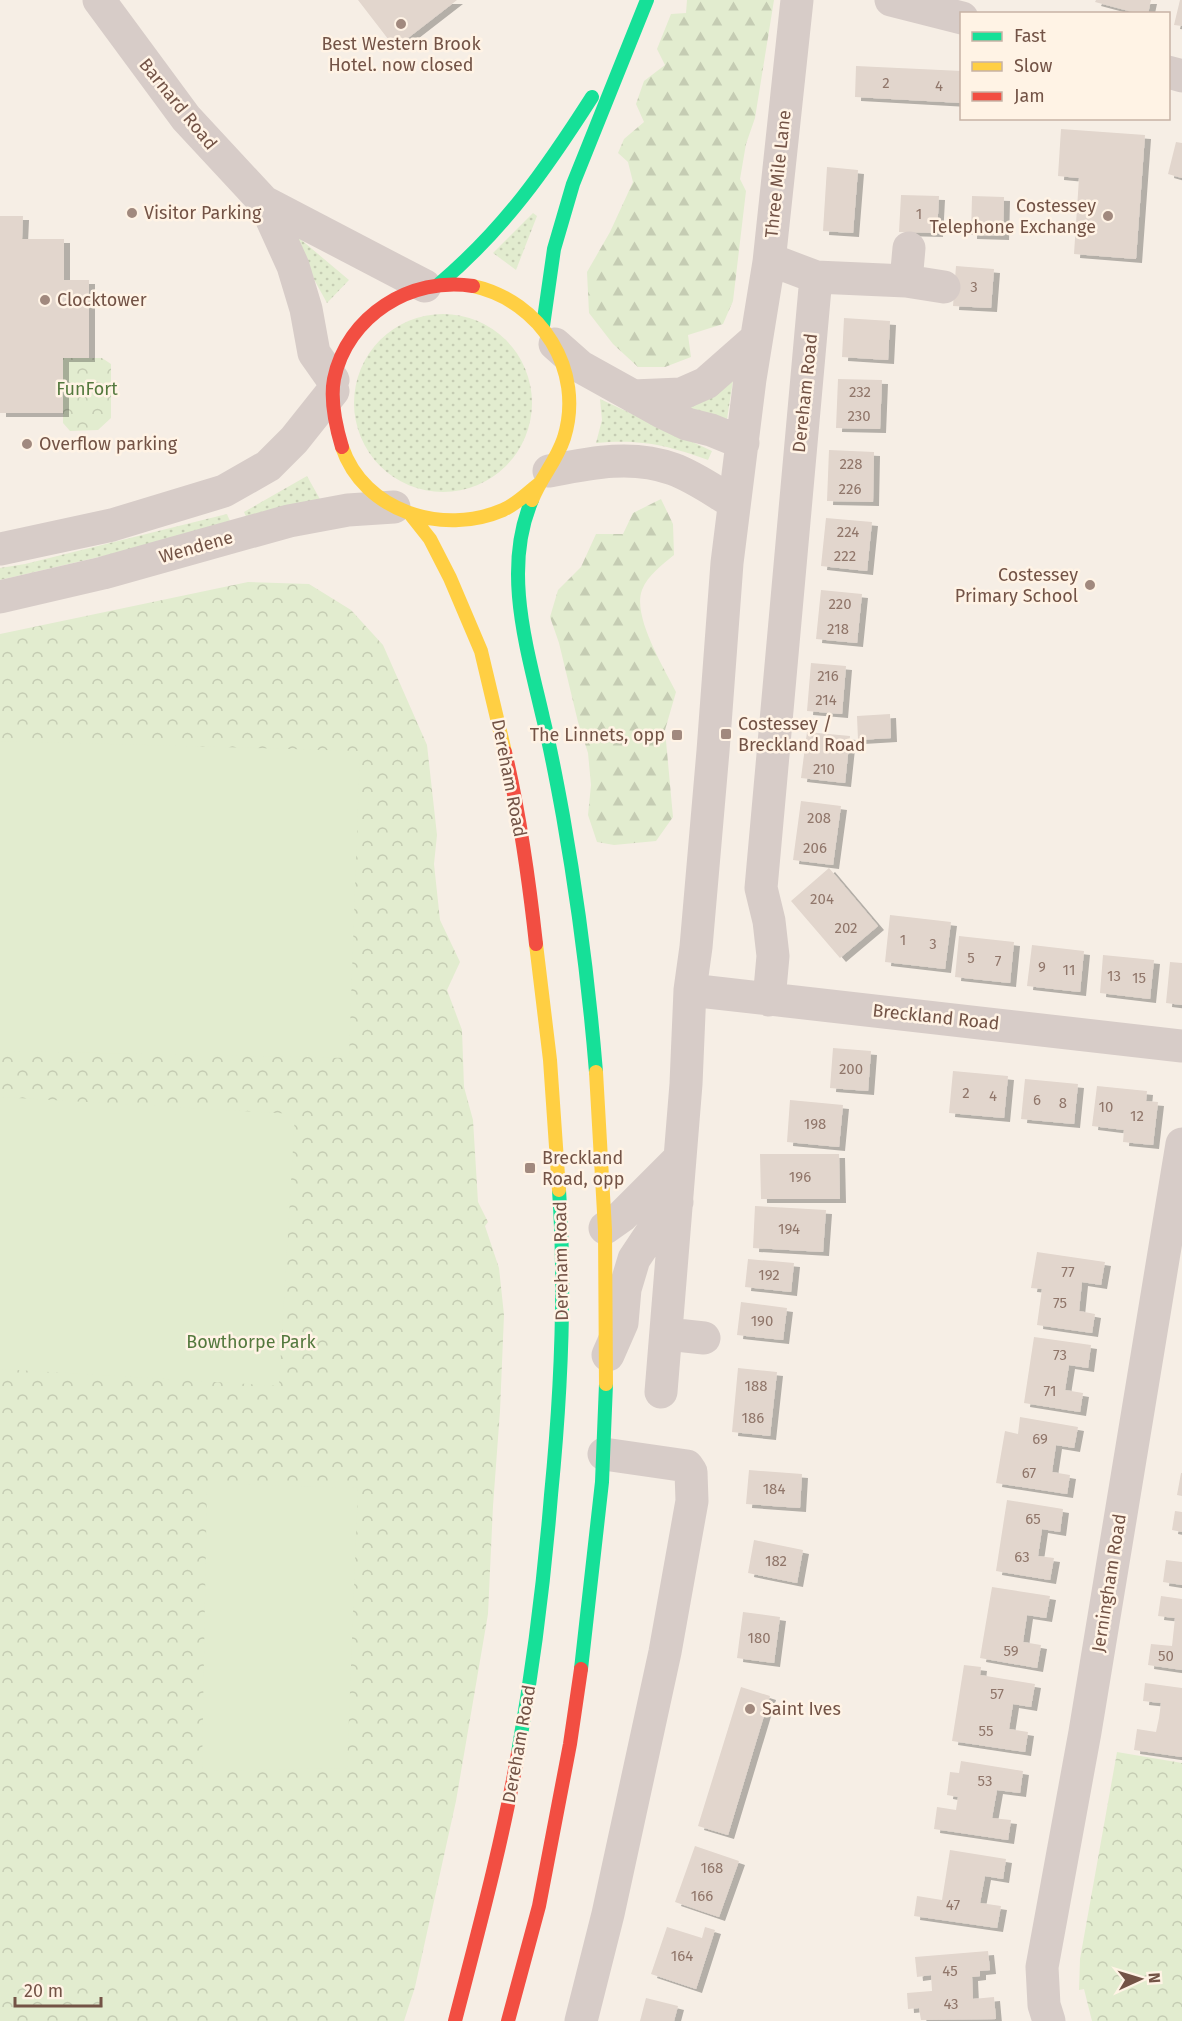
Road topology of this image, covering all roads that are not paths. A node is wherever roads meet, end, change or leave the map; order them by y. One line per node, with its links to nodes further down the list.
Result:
1 (99, 0): 7 (street, Barnard Road)
2 (647, 0): 6 (highway, Dereham Road)
3 (891, 0): 5 (street)
4 (806, 3): 9 (street, Three Mile Lane)
5 (960, 17)
6 (629, 41): 11 (highway, Dereham Road); 14 (highway, Dereham Road)
7 (264, 202): 11 (street, Barnard Road); 16 (street, Barnard Road)
8 (909, 248): 10 (street)
9 (769, 262): 10 (street); 15 (street, Three Mile Lane)
10 (906, 281): 12 (street)
11 (432, 285): 14 (highway, Dereham Road); 16 (highway, Dereham Road)
12 (944, 287)
13 (815, 288): 25 (street, Dereham Road)
14 (549, 335): 17 (street, Dereham Road); 19 (highway, Dereham Road)
15 (756, 339): 17 (street); 18 (street, Three Mile Lane)
16 (333, 386): 21 (highway, Dereham Road); 22 (street)
17 (631, 396): 18 (street, Dereham Road)
18 (743, 443): 20 (street)
19 (544, 477): 20 (street, Dereham Road); 21 (highway, Dereham Road); 30 (highway, Dereham Road)
20 (734, 503): 24 (street)
21 (403, 511): 23 (street, Wendene); 35 (highway, Dereham Road)
22 (0, 549)
23 (0, 597)
24 (690, 990): 25 (street, Breckland Road); 28 (street)
25 (769, 1000): 26 (street, Breckland Road)
26 (1182, 1046)
27 (1182, 1144): 41 (street, Jerningham Road)
28 (680, 1158): 29 (street); 30 (street)
29 (677, 1202): 31 (street); 33 (street, Dereham Road)
30 (597, 1234): 33 (highway, Dereham Road)
31 (667, 1334): 32 (street); 36 (street)
32 (704, 1338)
33 (607, 1357): 37 (highway, Dereham Road)
34 (576, 1371): 35 (highway)
35 (560, 1390): 38 (highway, Dereham Road)
36 (661, 1392)
37 (604, 1454): 39 (highway, Dereham Road); 40 (street)
38 (455, 2021)
39 (508, 2021)
40 (581, 2021)
41 (1049, 2021)

